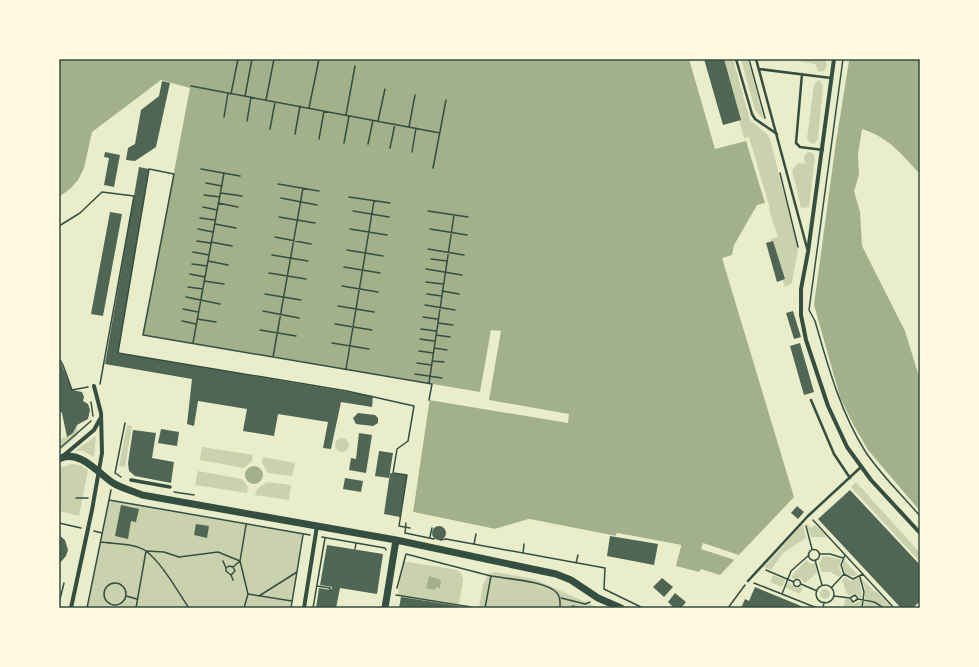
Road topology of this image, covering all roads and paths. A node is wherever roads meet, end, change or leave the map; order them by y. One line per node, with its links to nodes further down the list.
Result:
1 (238, 59): 16 (path)
2 (252, 59): 18 (path)
3 (274, 59): 20 (path)
4 (318, 59): 24 (path)
5 (736, 59): 39 (lane)
6 (749, 59): 32 (path)
7 (756, 59): 11 (lane)
8 (834, 59): 13 (street)
9 (843, 59): 216 (path)
10 (355, 66): 26 (path)
11 (759, 68): 12 (lane); 39 (lane)
12 (802, 74): 13 (lane); 44 (lane)
13 (832, 78): 44 (street)
14 (191, 86): 16 (path)
15 (385, 89): 31 (path)
16 (230, 93): 18 (path); 28 (path)
17 (415, 95): 34 (path)
18 (245, 96): 19 (path)
19 (251, 97): 20 (path); 30 (path)
20 (266, 100): 22 (path)
21 (446, 100): 37 (path)
22 (275, 102): 23 (path); 36 (path)
23 (300, 106): 24 (path); 38 (path)
24 (309, 108): 25 (path)
25 (324, 111): 26 (path); 40 (path)
26 (346, 115): 27 (path)
27 (349, 116): 29 (path); 41 (path)
28 (224, 117)
29 (373, 120): 31 (path); 42 (path)
30 (247, 121)
31 (378, 121): 33 (path)
32 (766, 122)
33 (394, 124): 34 (path); 43 (path)
34 (409, 127): 35 (path)
35 (416, 128): 37 (path); 45 (path)
36 (270, 129)
37 (440, 133): 46 (path)
38 (295, 134)
39 (778, 135): 102 (lane)
40 (319, 138)
41 (344, 143)
42 (368, 144)
43 (390, 148)
44 (823, 150): 102 (street)
45 (412, 152)
46 (433, 168)
47 (201, 169): 49 (path)
48 (779, 170): 98 (path)
49 (224, 173): 50 (path); 53 (path)
50 (240, 176)
51 (206, 183): 53 (path)
52 (278, 184): 54 (path)
53 (222, 186): 56 (path)
54 (303, 188): 55 (path); 63 (path)
55 (319, 191)
56 (221, 193): 58 (path); 59 (path)
57 (204, 195): 59 (path)
58 (242, 196)
59 (220, 197): 64 (path)
60 (350, 197): 62 (path)
61 (281, 198): 63 (path)
62 (374, 201): 65 (path); 72 (path)
63 (301, 202): 66 (path); 79 (path)
64 (218, 203): 68 (path); 69 (path)
65 (390, 203)
66 (317, 205)
67 (203, 207): 69 (path)
68 (238, 207)
69 (217, 210): 78 (path)
70 (353, 211): 72 (path)
71 (428, 211): 73 (path)
72 (372, 214): 75 (path); 88 (path)
73 (454, 215): 76 (path); 89 (path)
74 (279, 217): 79 (path)
75 (389, 217)
76 (468, 217)
77 (200, 218): 78 (path)
78 (216, 220): 81 (path)
79 (297, 220): 80 (path); 94 (path)
80 (315, 223)
81 (215, 224): 83 (path); 87 (path)
82 (59, 226): 196 (path)
83 (236, 228)
84 (350, 229): 88 (path)
85 (430, 229): 89 (path)
86 (198, 230): 87 (path)
87 (213, 232): 95 (path)
88 (369, 232): 90 (path); 103 (path)
89 (451, 232): 91 (path); 112 (path)
90 (387, 235)
91 (467, 235)
92 (275, 237): 94 (path)
93 (197, 241): 95 (path)
94 (294, 241): 96 (path); 108 (path)
95 (211, 243): 97 (path); 105 (path)
96 (311, 244)
97 (232, 246)
98 (798, 247)
99 (428, 249): 106 (path)
100 (347, 250): 103 (path)
101 (194, 252): 105 (path)
102 (808, 252): 206 (street)
103 (365, 253): 107 (path); 118 (path)
104 (272, 254): 108 (path)
105 (209, 255): 110 (path)
106 (464, 255)
107 (383, 256)
108 (291, 258): 111 (path); 125 (path)
109 (431, 259): 112 (path)
110 (208, 261): 114 (path); 115 (path)
111 (308, 261)
112 (447, 261): 121 (path)
113 (192, 264): 115 (path)
114 (228, 265)
115 (207, 266): 124 (path)
116 (344, 267): 118 (path)
117 (426, 269): 121 (path)
118 (362, 270): 120 (path); 133 (path)
119 (269, 273): 125 (path)
120 (380, 273)
121 (445, 273): 123 (path); 130 (path)
122 (190, 274): 124 (path)
123 (462, 275)
124 (205, 276): 127 (path)
125 (287, 276): 126 (path); 142 (path)
126 (306, 279)
127 (204, 281): 129 (path); 134 (path)
128 (426, 282): 130 (path)
129 (224, 284)
130 (444, 284): 135 (path)
131 (342, 286): 133 (path)
132 (188, 287): 134 (path)
133 (359, 288): 136 (path); 150 (path)
134 (203, 289): 143 (path)
135 (442, 291): 139 (path); 140 (path)
136 (378, 292)
137 (265, 294): 142 (path)
138 (427, 294): 140 (path)
139 (459, 294)
140 (442, 296): 148 (path)
141 (186, 297): 143 (path)
142 (284, 297): 144 (path); 155 (path)
143 (201, 300): 145 (path); 153 (path)
144 (302, 300)
145 (220, 304)
146 (425, 305): 148 (path)
147 (338, 306): 150 (path)
148 (440, 307): 151 (path); 159 (path)
149 (183, 309): 153 (path)
150 (356, 309): 154 (path); 166 (path)
151 (455, 310)
152 (263, 311): 155 (path)
153 (198, 312): 158 (path)
154 (374, 312)
155 (280, 315): 157 (path); 171 (path)
156 (424, 317): 159 (path)
157 (299, 318)
158 (197, 319): 161 (path); 163 (path)
159 (438, 319): 162 (path)
160 (182, 321): 163 (path)
161 (216, 322)
162 (438, 323): 165 (path); 170 (path)
163 (196, 324): 177 (path)
164 (336, 324): 166 (path)
165 (453, 325)
166 (353, 327): 169 (path); 179 (path)
167 (421, 329): 170 (path)
168 (260, 330): 171 (path)
169 (372, 330)
170 (436, 331): 172 (path)
171 (277, 333): 173 (path); 185 (path)
172 (436, 335): 174 (path); 176 (path)
173 (296, 336)
174 (450, 337)
175 (420, 339): 176 (path)
176 (435, 341): 180 (path)
177 (193, 343): 185 (path); 221 (path)
178 (332, 343): 179 (path)
179 (350, 346): 181 (path); 191 (path)
180 (434, 348): 182 (path); 184 (path)
181 (369, 349)
182 (447, 350)
183 (419, 351): 184 (path)
184 (433, 353): 187 (path)
185 (273, 357): 191 (path)
186 (59, 358): 197 (path)
187 (432, 361): 188 (path); 190 (path)
188 (444, 362)
189 (417, 363): 190 (path)
190 (431, 365): 193 (path)
191 (346, 369): 195 (path)
192 (415, 374): 193 (path)
193 (430, 376): 194 (path); 195 (path)
194 (442, 378)
195 (429, 384): 200 (path)
196 (100, 385)
197 (94, 386): 198 (path); 202 (street)
198 (88, 390)
199 (90, 397): 204 (path)
200 (429, 400)
201 (811, 400): 208 (lane)
202 (101, 413): 205 (street); 207 (street)
203 (125, 423): 210 (path)
204 (59, 449)
205 (60, 458): 207 (main road)
206 (861, 467): 208 (lane); 225 (street)
207 (100, 471): 210 (main road); 284 (street)
208 (850, 478): 217 (lane)
209 (131, 480): 211 (street)
210 (113, 483): 214 (path); 220 (main road)
211 (170, 487)
212 (76, 498): 213 (path)
213 (89, 498)
214 (109, 500): 219 (path); 232 (path)
215 (809, 516): 242 (path)
216 (920, 516)
217 (804, 520): 235 (path); 249 (lane)
218 (406, 523): 221 (path)
219 (246, 525): 226 (path); 246 (path)
220 (317, 526): 228 (street); 231 (main road)
221 (406, 527): 222 (path); 224 (path)
222 (410, 528)
223 (432, 528): 229 (path)
224 (405, 533)
225 (920, 533)
226 (303, 534): 228 (path); 251 (path)
227 (476, 534): 233 (path)
228 (315, 536): 230 (path); 290 (street)
229 (430, 537)
230 (325, 538): 237 (path); 266 (path)
231 (396, 540): 275 (main road); 292 (main road)
232 (100, 542): 236 (path); 285 (path)
233 (474, 544)
234 (524, 544): 238 (path)
235 (813, 550): 239 (path); 241 (path)
236 (146, 551): 246 (path); 277 (path); 287 (path)
237 (387, 552)
238 (523, 553)
239 (820, 554): 243 (path); 244 (path)
240 (578, 555): 247 (path)
241 (809, 555): 244 (path); 259 (path)
242 (845, 555): 243 (path); 254 (path)
243 (843, 558): 253 (path)
244 (815, 560): 265 (path)
245 (223, 561): 250 (path)
246 (240, 561): 248 (path); 270 (path)
247 (576, 563)
248 (233, 566): 250 (path); 255 (path)
249 (761, 567): 259 (path); 261 (lane)
250 (226, 568): 252 (path)
251 (297, 572): 273 (path); 280 (path)
252 (227, 574): 255 (path); 258 (path)
253 (844, 574): 257 (path); 267 (path)
254 (863, 574): 257 (path); 302 (path)
255 (231, 575): 260 (path)
256 (491, 576): 283 (path); 293 (path); 294 (path)
257 (860, 576): 279 (path)
258 (225, 577)
259 (787, 579): 262 (path); 271 (path)
260 (233, 580)
261 (748, 581): 271 (path); 297 (path)
262 (794, 582): 264 (path); 264 (path)
263 (64, 583): 282 (path)
264 (801, 584): 269 (path)
265 (822, 585): 267 (path); 269 (path)
266 (317, 586): 268 (path); 291 (path)
267 (832, 588): 274 (path)
268 (330, 590)
269 (817, 591): 281 (path)
270 (248, 594): 273 (path); 288 (path)
271 (782, 594): 298 (path)
272 (126, 596): 272 (path); 277 (path)
273 (259, 596): 280 (path)
274 (833, 596): 276 (path); 281 (path)
275 (598, 598): 295 (main road); 296 (main road)
276 (850, 598): 278 (path); 278 (path)
277 (137, 599): 286 (path)
278 (858, 599): 279 (path)
279 (864, 600): 300 (path); 301 (path)
280 (292, 601): 289 (path)
281 (824, 602): 299 (path)
282 (59, 603)
283 (471, 607)
284 (71, 608)
285 (87, 608)
286 (136, 608)
287 (189, 608)
288 (244, 608)
289 (291, 608)
290 (304, 608)
291 (313, 608)
292 (385, 608)
293 (485, 608)
294 (560, 608)
295 (609, 608)
296 (621, 608)
297 (728, 608)
298 (817, 608)
299 (823, 608)
300 (862, 608)
301 (884, 608)
302 (894, 608)

